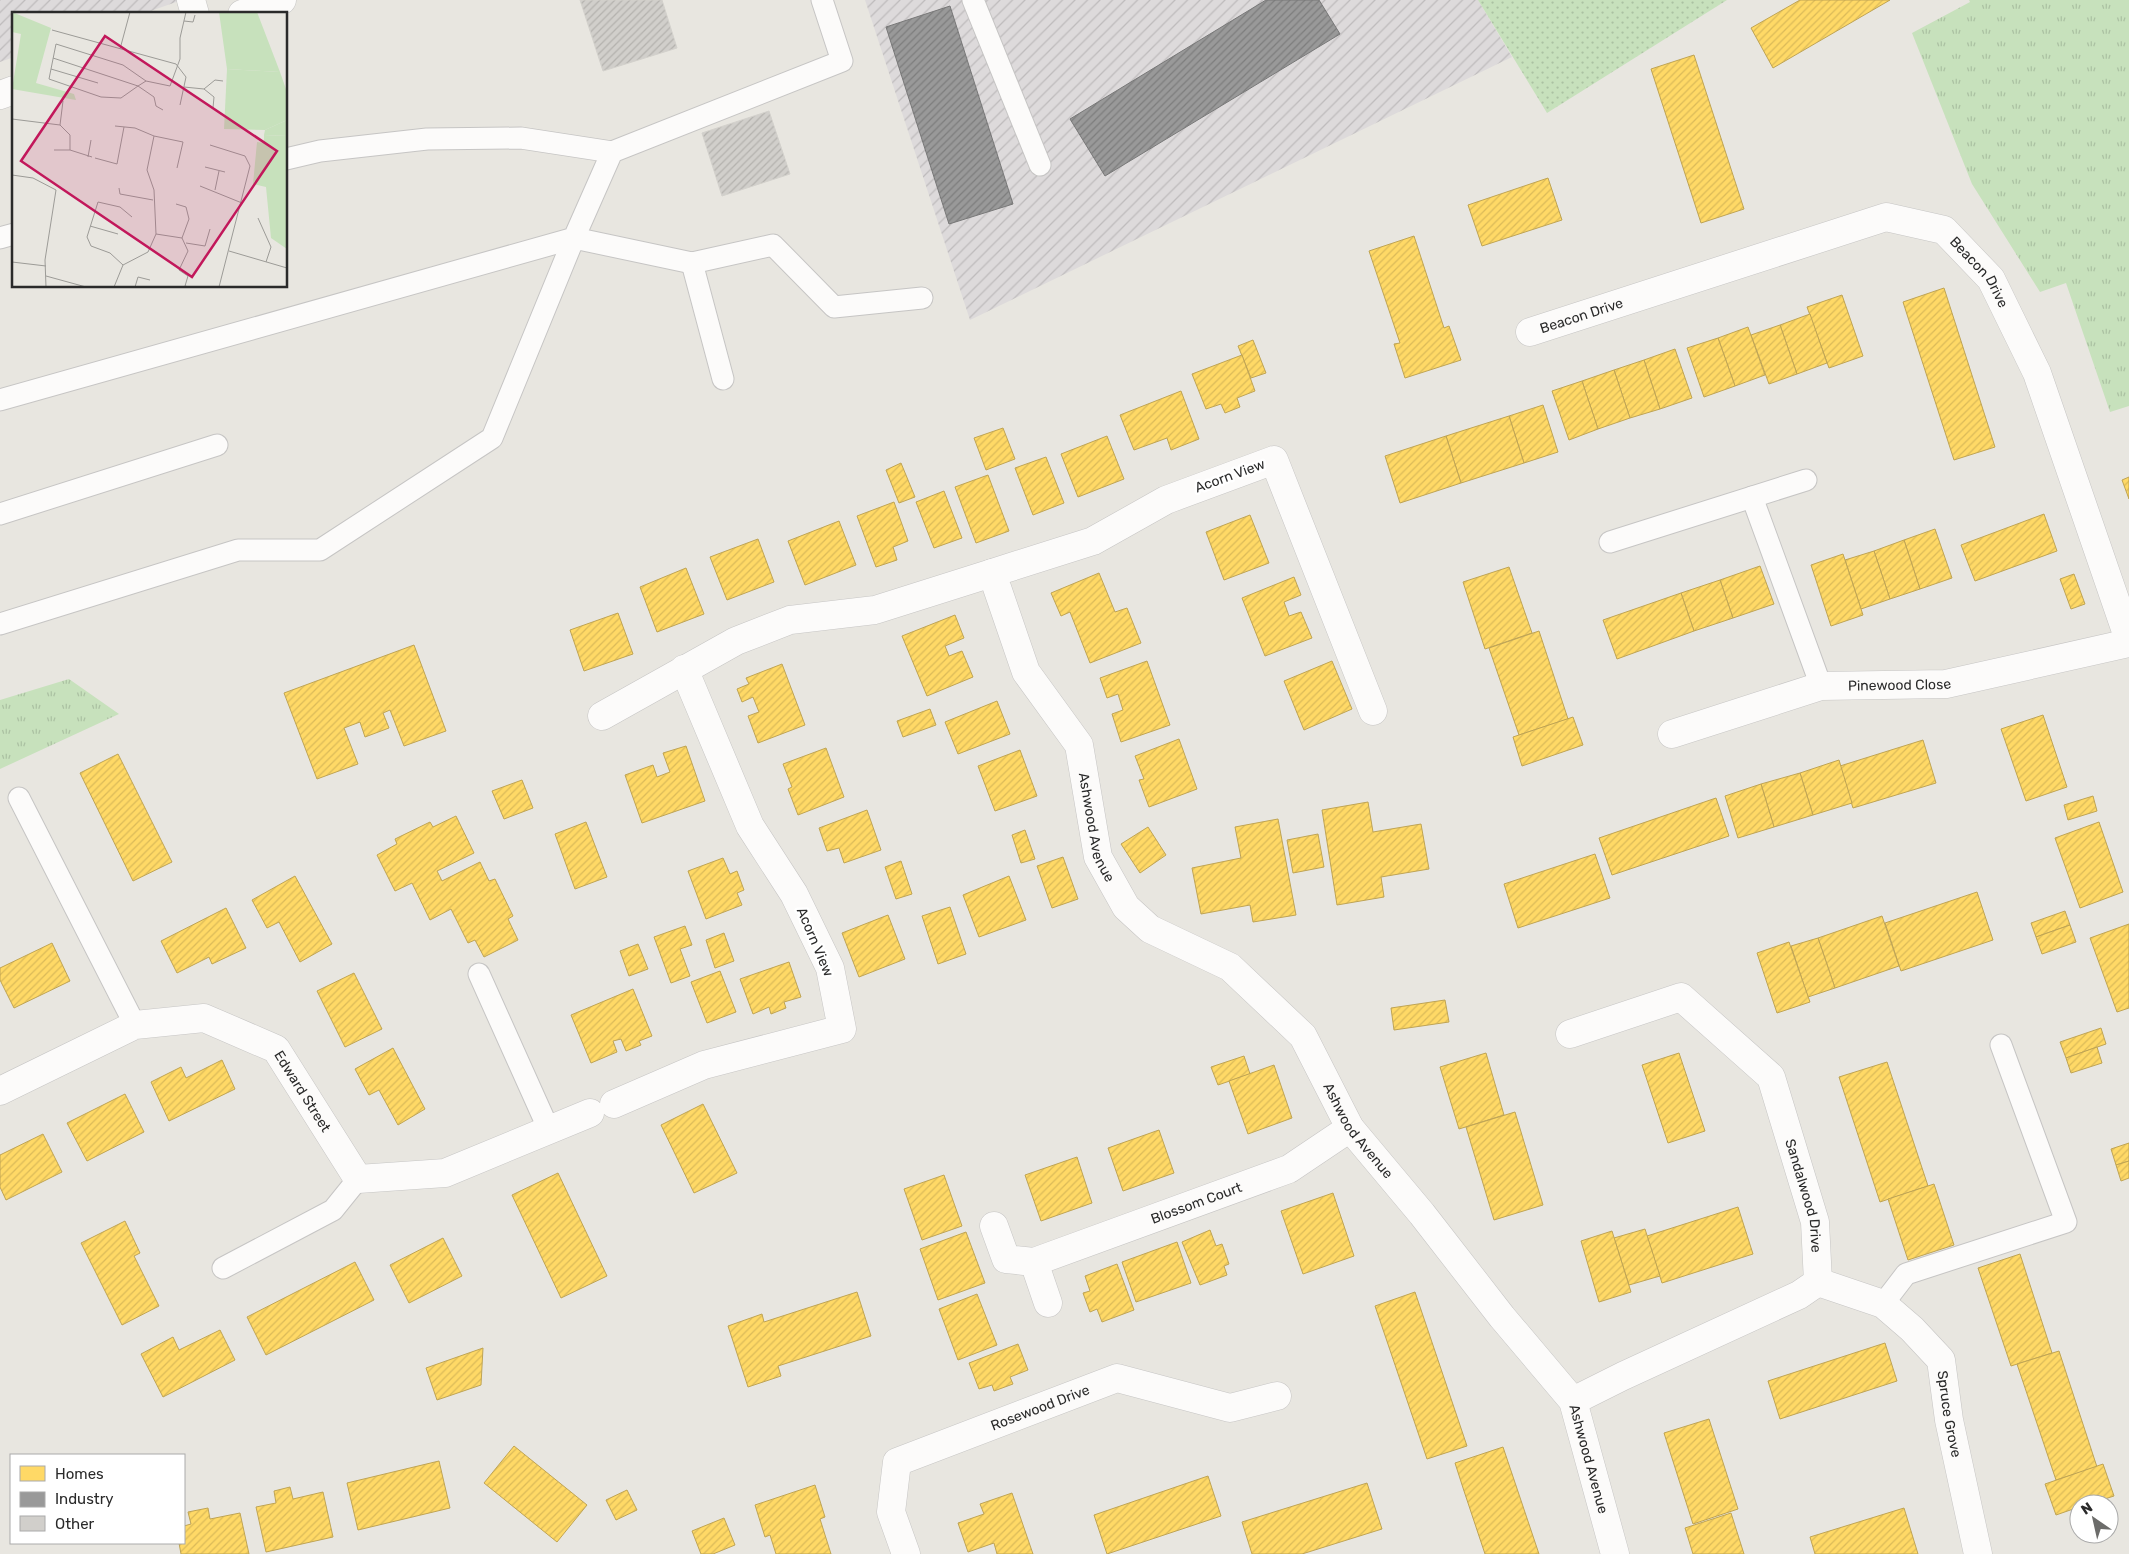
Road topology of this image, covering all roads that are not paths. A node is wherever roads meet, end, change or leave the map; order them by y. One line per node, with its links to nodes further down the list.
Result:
1 (282, 0): 4 (street)
2 (822, 0): 7 (lane)
3 (974, 0): 9 (lane)
4 (248, 12)
5 (12, 91): 6 (street)
6 (0, 95)
7 (612, 152): 8 (lane); 10 (lane)
8 (288, 159)
9 (1040, 165)
10 (574, 238): 11 (lane); 15 (lane); 22 (lane)
11 (692, 263): 12 (lane); 14 (lane)
12 (922, 298)
13 (1530, 332): 23 (street, Beacon Drive)
14 (723, 380)
15 (0, 400)
16 (217, 444): 19 (lane)
17 (1806, 480): 18 (lane)
18 (1752, 497): 20 (lane); 25 (lane)
19 (0, 514)
20 (1610, 542)
21 (992, 573): 24 (street, Acorn View); 26 (street, Acorn View); 35 (street, Ashwood Avenue)
22 (0, 624)
23 (2129, 642): 25 (street, Pinewood Close)
24 (684, 669): 27 (street, Acorn View); 36 (street, Acorn View)
25 (1821, 686): 28 (street, Pinewood Close)
26 (1373, 711)
27 (602, 716)
28 (1672, 734)
29 (19, 798): 31 (lane)
30 (479, 974): 36 (lane)
31 (135, 1025): 34 (street, Edward Street); 37 (street, Edward Street)
32 (1570, 1034): 41 (street, Sandalwood Drive)
33 (2002, 1044): 43 (lane)
34 (0, 1091)
35 (1350, 1128): 39 (street, Blossom Court); 45 (street, Ashwood Avenue)
36 (549, 1130): 37 (street)
37 (358, 1179): 40 (lane)
38 (994, 1226): 39 (street, Blossom Court)
39 (1034, 1262): 42 (street)
40 (223, 1268)
41 (1818, 1282): 43 (street, Spruce Grove); 45 (street)
42 (1048, 1303)
43 (1883, 1304): 48 (street, Spruce Grove)
44 (1277, 1396): 46 (street, Rosewood Drive)
45 (1573, 1401): 47 (street, Ashwood Avenue)
46 (906, 1554)
47 (1615, 1554)
48 (1978, 1554)

